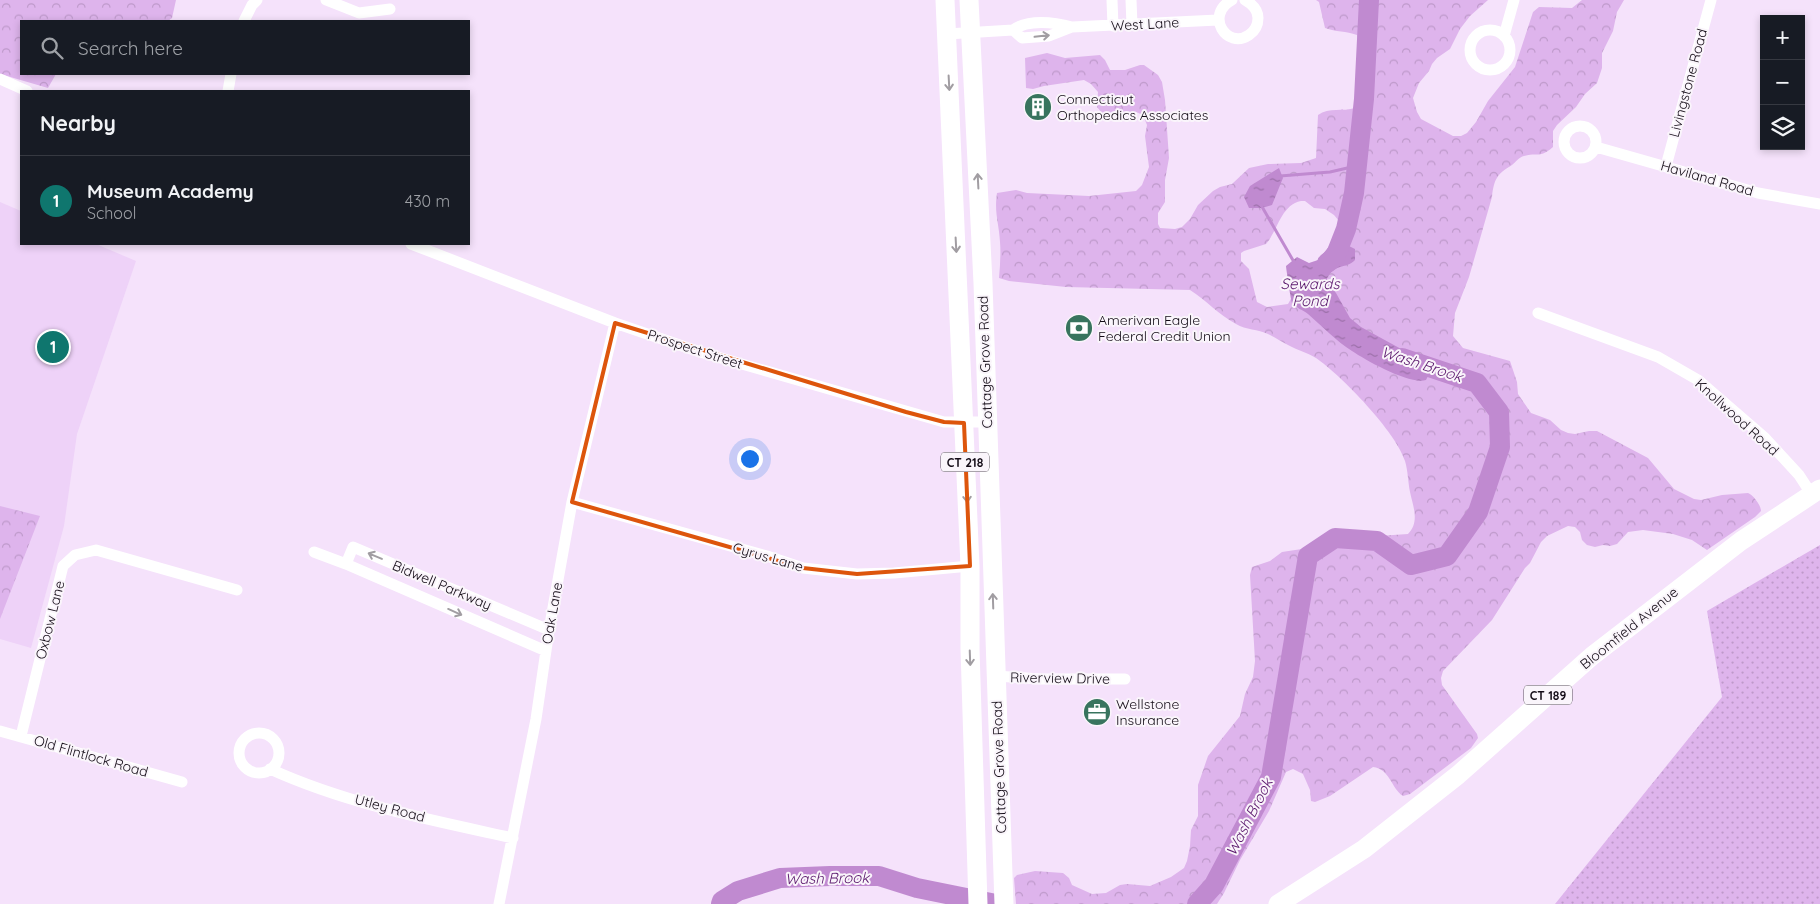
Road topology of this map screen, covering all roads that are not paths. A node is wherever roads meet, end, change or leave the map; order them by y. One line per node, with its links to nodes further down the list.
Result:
1 (257, 0): 12 (street)
2 (326, 0): 11 (street)
3 (945, 0): 17 (main road, Cottage Grove Road / CT 218)
4 (969, 0): 16 (main road, Cottage Grove Road / CT 218)
5 (1112, 0): 15 (street)
6 (1130, 0): 14 (street)
7 (1232, 0): 13 (street)
8 (1245, 0): 13 (street)
9 (1514, 0): 18 (street)
10 (1711, 0): 24 (street, Livingstone Road)
11 (390, 9)
12 (244, 20)
13 (1218, 20): 14 (street, West Lane)
14 (1132, 24): 15 (street, West Lane)
15 (1113, 26): 16 (street, West Lane)
16 (971, 33): 17 (street, West Lane); 30 (main road, Cottage Grove Road / CT 218, one-way to 16)
17 (946, 34): 29 (main road, Cottage Grove Road / CT 218, one-way to 29)
18 (1504, 36)
19 (231, 75): 22 (street)
20 (0, 79): 21 (street)
21 (25, 90)
22 (228, 90)
23 (1596, 146): 24 (street, Haviland Road)
24 (1666, 166): 25 (street, Haviland Road)
25 (1820, 204)
26 (414, 245): 28 (street, Prospect Street)
27 (1538, 313): 31 (street, Knollwood Road)
28 (615, 323): 29 (street, Prospect Street); 32 (street, Oak Lane)
29 (964, 422): 30 (street, Prospect Street); 35 (main road, Cottage Grove Road / CT 218, one-way to 35)
30 (987, 422): 39 (main road, Cottage Grove Road / CT 218, one-way to 30)
31 (1816, 492): 49 (main road, Bloomfield Avenue / CT 189)
32 (572, 502): 35 (street, Cyrus Lane); 37 (street, Oak Lane)
33 (314, 552): 34 (street, Bidwell Parkway)
34 (346, 564): 37 (street, Bidwell Parkway, one-way to 34); 38 (street, Bidwell Parkway, one-way to 38)
35 (970, 566): 46 (main road, Cottage Grove Road / CT 218, one-way to 46)
36 (237, 590): 42 (street, Oxbow Lane)
37 (549, 630): 38 (street, Oak Lane)
38 (546, 651): 45 (street, Oak Lane)
39 (996, 676): 40 (street, Riverview Drive); 47 (main road, Cottage Grove Road / CT 218)
40 (1125, 679)
41 (0, 731): 42 (street, Old Flintlock Road)
42 (21, 736): 44 (street, Old Flintlock Road)
43 (270, 769): 45 (street, Utley Road)
44 (182, 782)
45 (513, 838): 48 (street, Oak Lane)
46 (978, 897)
47 (1004, 899)
48 (498, 904)
49 (1278, 904)

